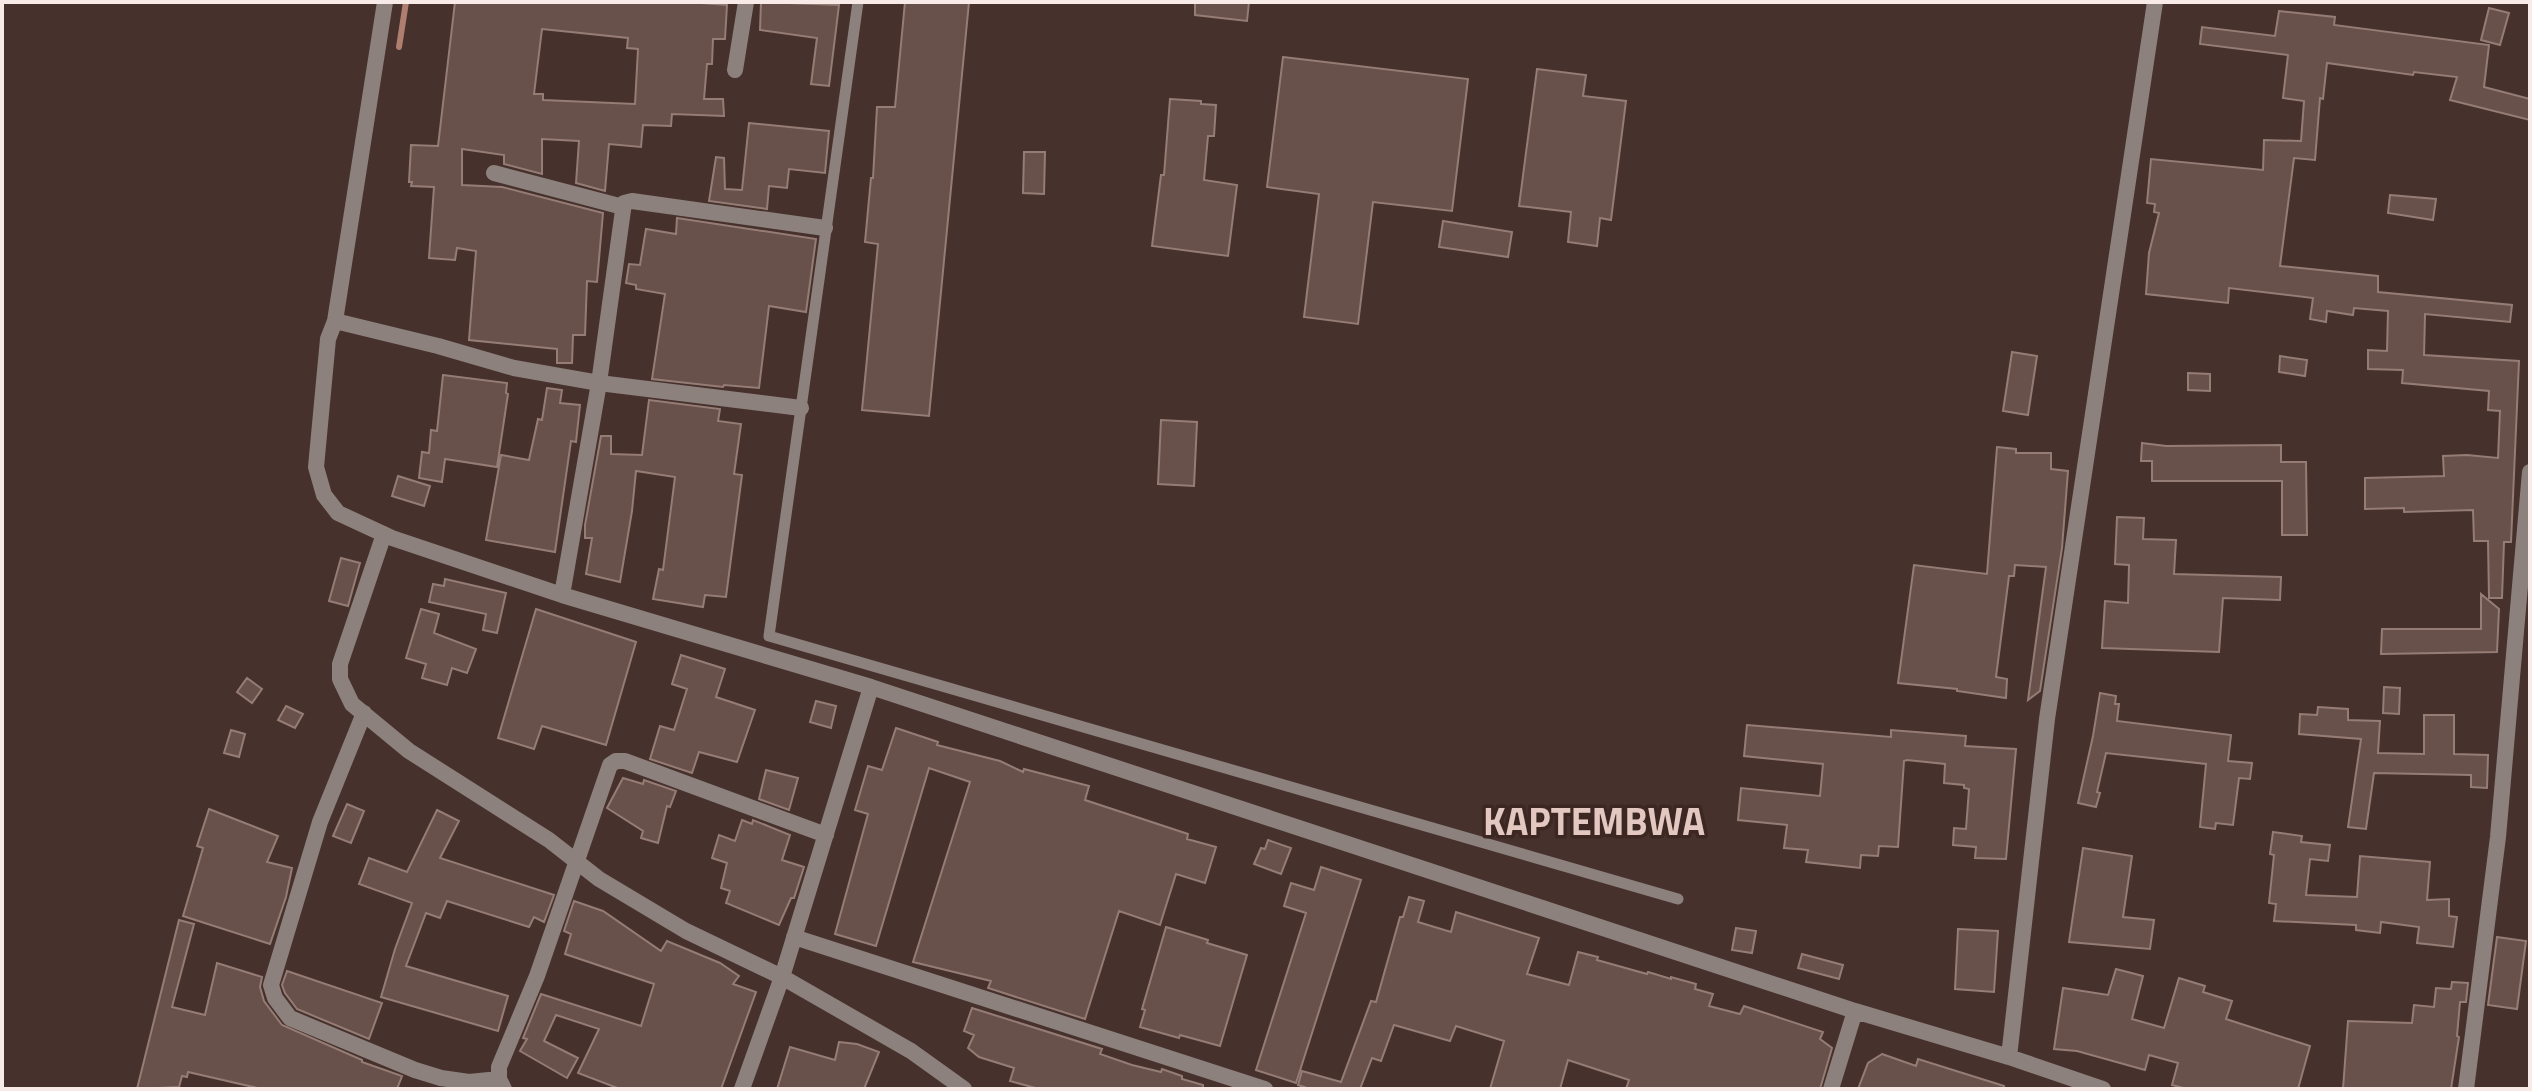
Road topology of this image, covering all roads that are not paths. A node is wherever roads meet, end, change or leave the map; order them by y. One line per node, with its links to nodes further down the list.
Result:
1 (385, 2): 9 (street)
2 (746, 2): 5 (street)
3 (858, 2): 8 (lane)
4 (2155, 2): 23 (street)
5 (735, 70)
6 (494, 173): 7 (street)
7 (623, 207): 8 (street); 10 (street)
8 (825, 228): 11 (lane)
9 (335, 321): 10 (street); 13 (street)
10 (599, 383): 11 (street); 14 (street)
11 (801, 408): 19 (lane)
12 (2530, 472): 30 (street)
13 (384, 534): 14 (street); 16 (street)
14 (562, 595): 15 (street)
15 (871, 687): 17 (street); 22 (street)
16 (364, 713): 18 (street); 24 (street)
17 (826, 835): 18 (street); 20 (street)
18 (578, 864): 21 (street); 24 (street)
19 (1678, 899)
20 (794, 937): 21 (street); 27 (street)
21 (782, 977): 25 (street); 26 (street)
22 (1855, 1011): 23 (street); 28 (street)
23 (2009, 1057): 29 (street)
24 (502, 1084)
25 (742, 1089)
26 (964, 1089)
27 (1265, 1089)
28 (1831, 1089)
29 (2103, 1089)
30 (2466, 1089)

